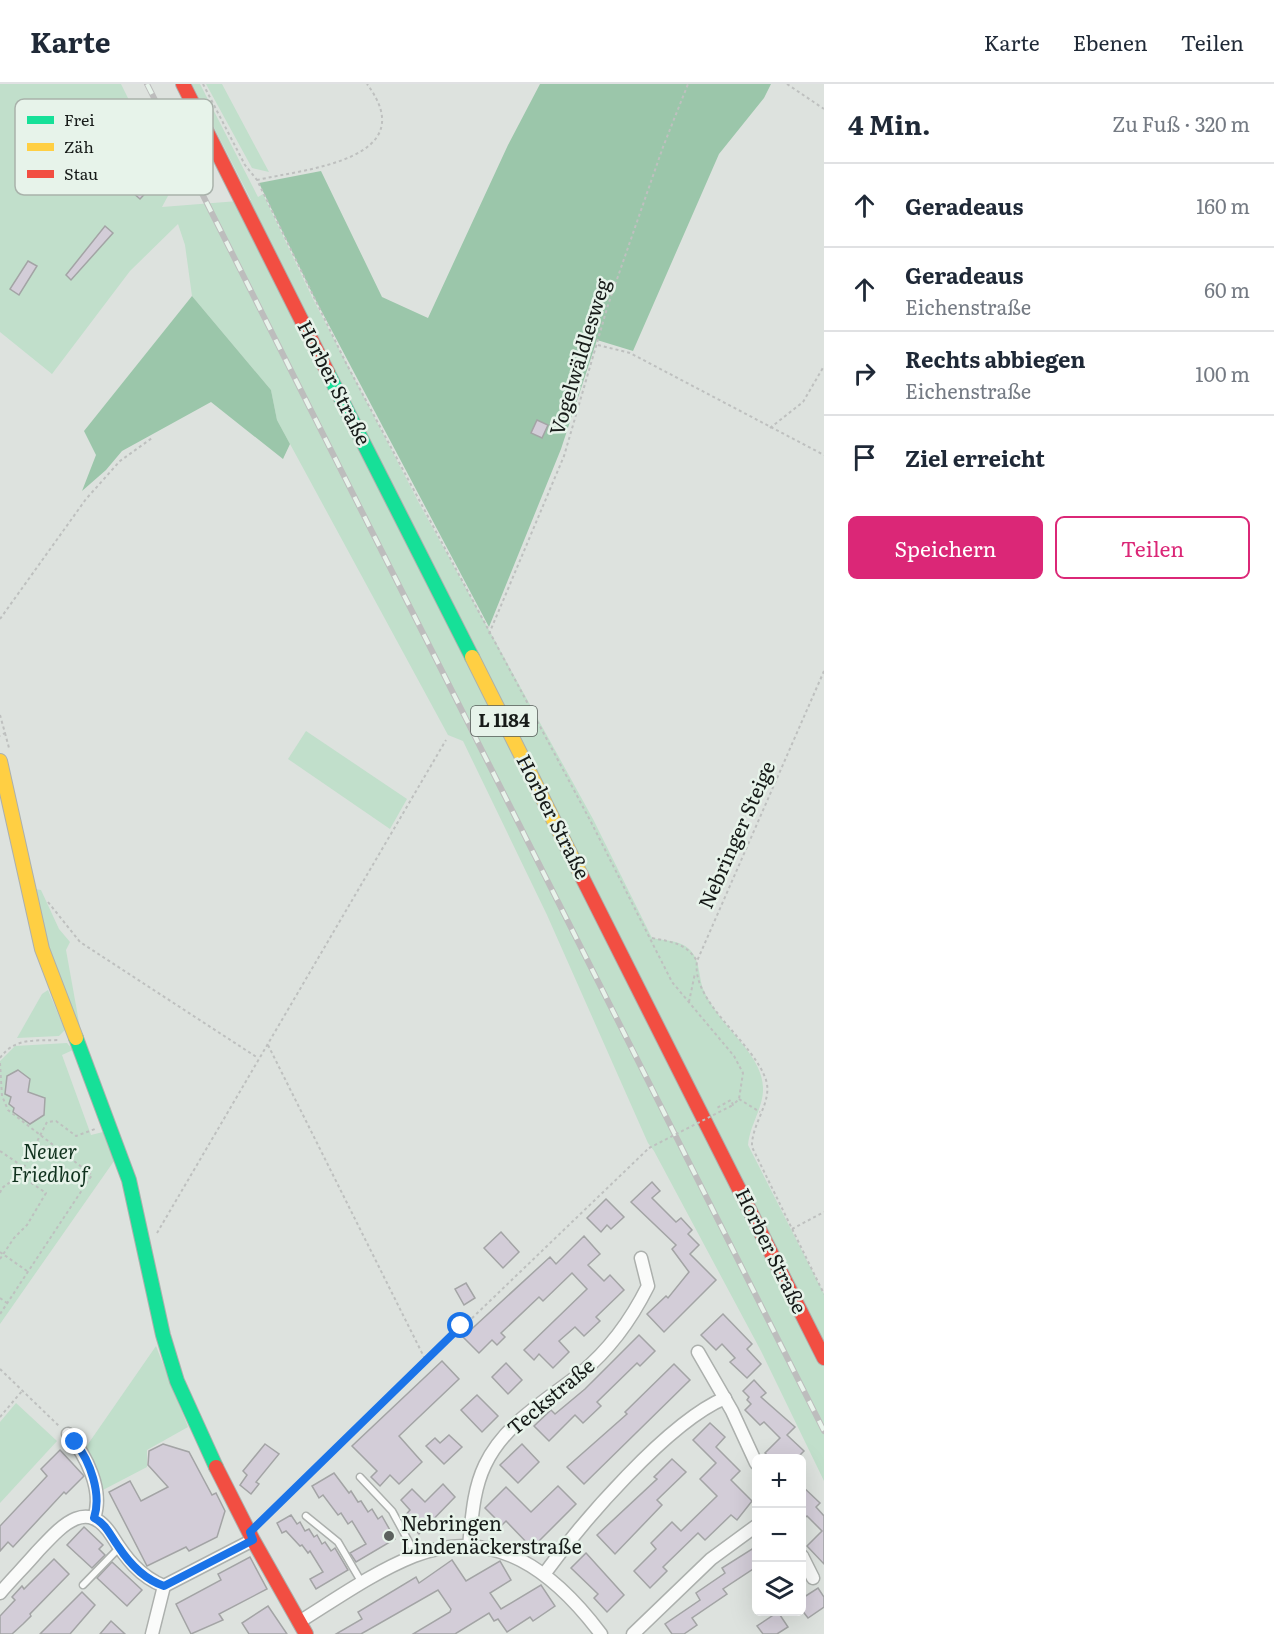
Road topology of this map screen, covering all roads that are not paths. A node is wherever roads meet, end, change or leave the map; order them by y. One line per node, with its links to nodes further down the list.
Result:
1 (183, 84): 2 (main road, Horber Straße / L 1184)
2 (191, 99)
3 (213, 143): 7 (main road, Horber Straße / L 1184)
4 (5, 759): 15 (main road)
5 (641, 1258): 16 (street, Teckstraße)
6 (698, 1352): 8 (street)
7 (824, 1358)
8 (725, 1398): 10 (street); 20 (street)
9 (68, 1434): 13 (street)
10 (752, 1455)
11 (360, 1476): 18 (lane)
12 (306, 1516): 22 (lane)
13 (94, 1518): 17 (street); 25 (street)
14 (752, 1529): 29 (street)
15 (252, 1536): 24 (street); 26 (main road)
16 (469, 1546): 18 (street); 20 (street)
17 (119, 1548): 23 (lane); 24 (street)
18 (416, 1555): 22 (street)
19 (804, 1562): 21 (street)
20 (545, 1573): 28 (street)
21 (813, 1578)
22 (363, 1583): 26 (street)
23 (83, 1585)
24 (164, 1586): 27 (street)
25 (0, 1593)
26 (302, 1628)
27 (152, 1634)
28 (601, 1634)
29 (633, 1634)

